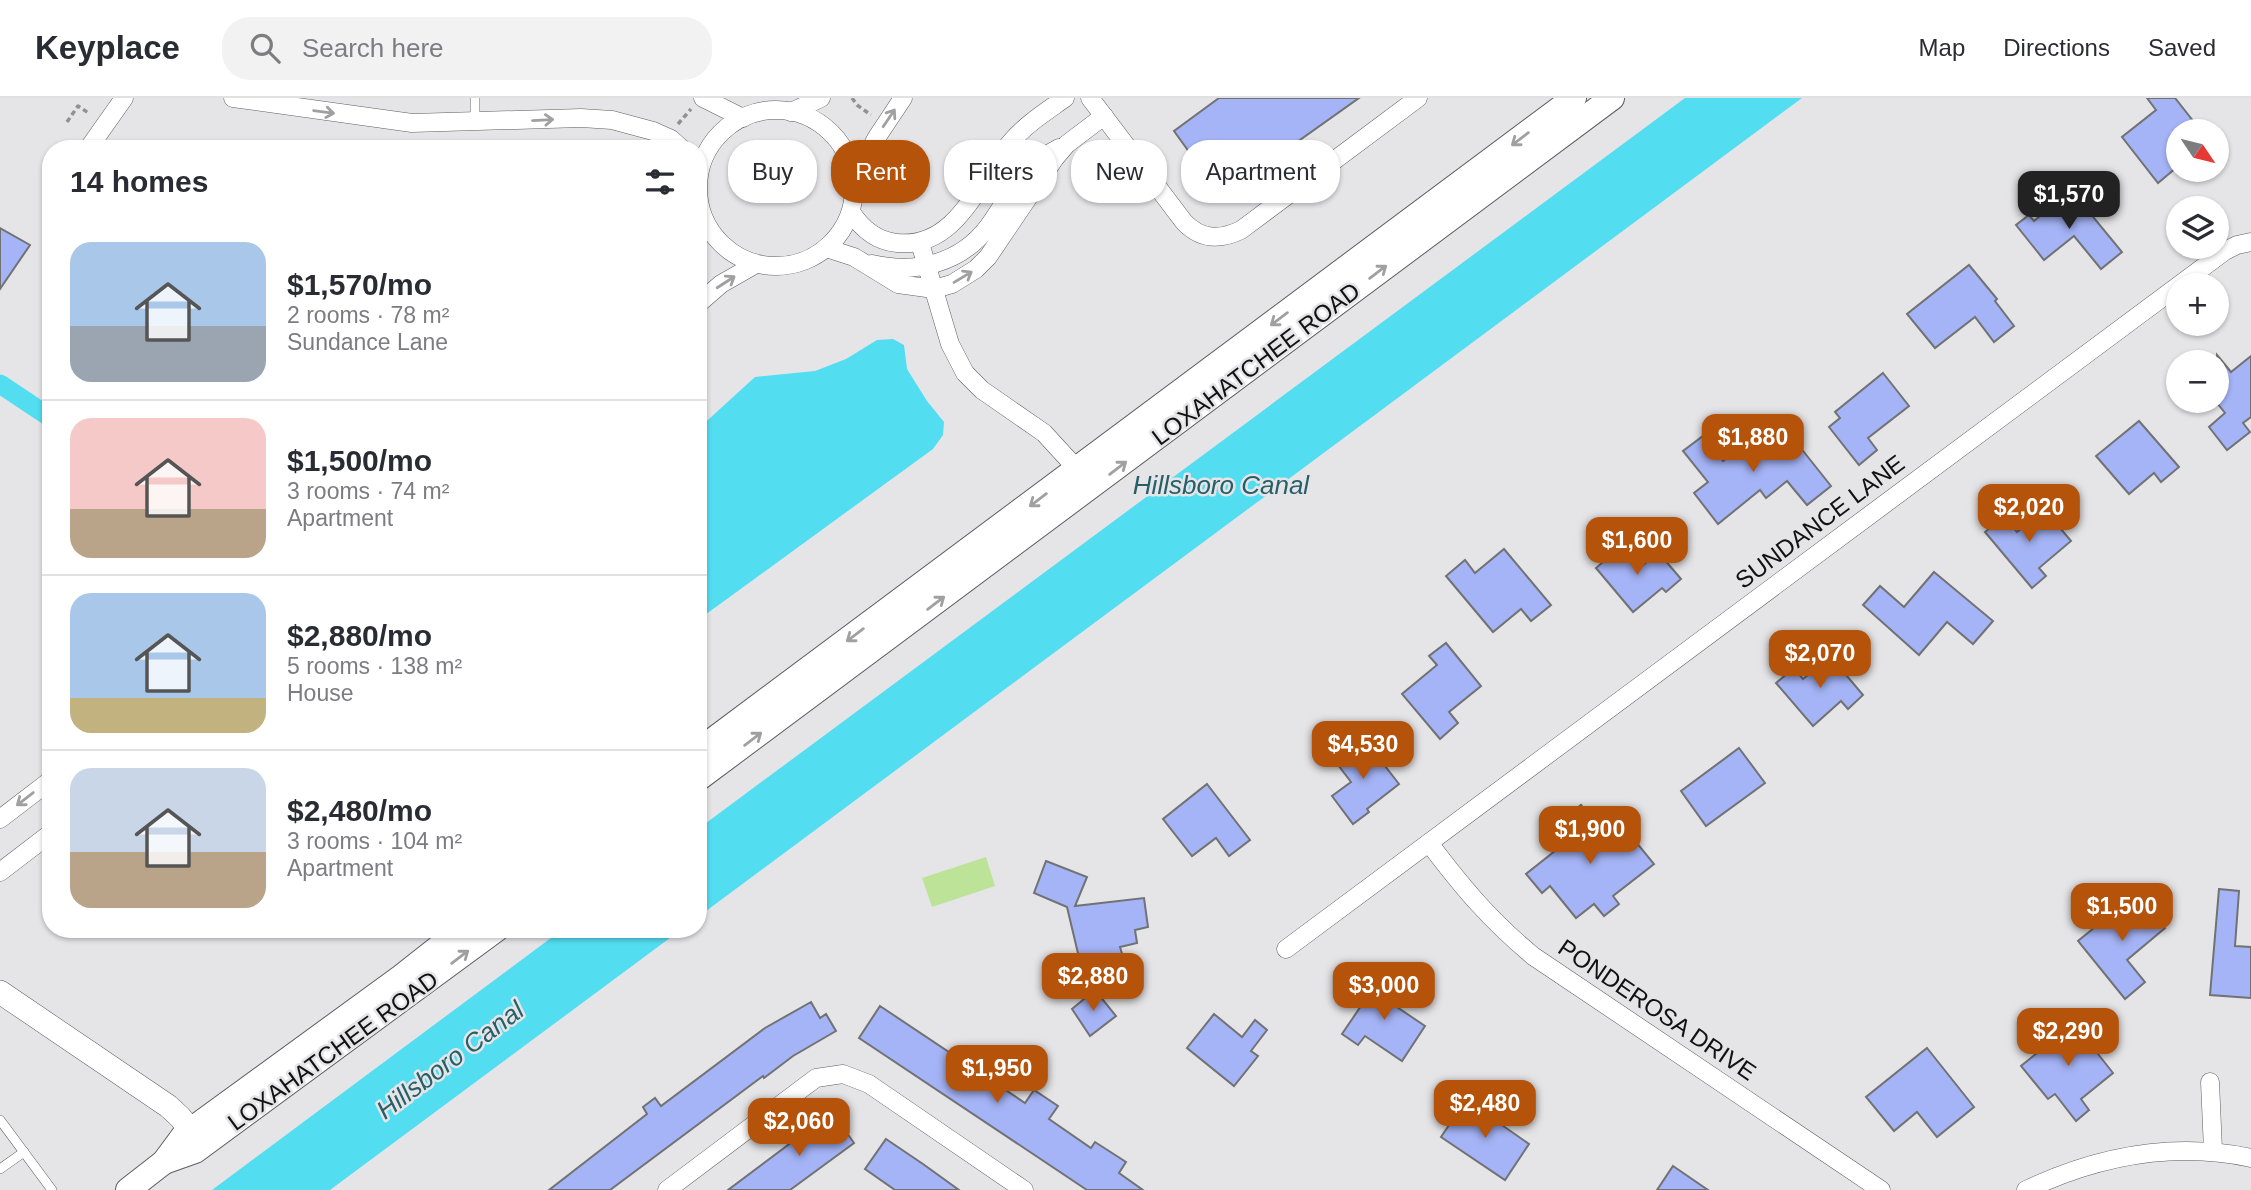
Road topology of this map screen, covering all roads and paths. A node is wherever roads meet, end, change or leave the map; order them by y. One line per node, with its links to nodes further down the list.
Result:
1 (124, 98): 21 (street)
2 (233, 98): 19 (street, one-way to 19)
3 (475, 98): 19 (lane)
4 (821, 98): 13 (street)
5 (852, 98): 15 (path)
6 (903, 98): 24 (street, one-way to 6)
7 (1065, 98): 25 (street)
8 (1090, 98): 16 (street)
9 (1418, 98): 16 (street)
10 (1574, 98): 42 (main road, LOXAHATCHEE ROAD, one-way to 42)
11 (1612, 98): 44 (main road, LOXAHATCHEE ROAD, one-way to 11)
12 (699, 102): 17 (street); 20 (path)
13 (791, 112): 17 (street); 23 (street)
14 (90, 114): 18 (path)
15 (873, 116)
16 (1104, 116): 27 (street)
17 (743, 118): 26 (street)
18 (67, 122)
19 (475, 122): 22 (street, one-way to 22)
20 (674, 131)
21 (94, 140)
22 (672, 140)
23 (836, 140)
24 (876, 140)
25 (1014, 140)
26 (707, 154)
27 (1057, 154)
28 (852, 203): 32 (street)
29 (967, 203): 35 (street)
30 (1010, 203): 39 (street)
31 (1017, 203): 40 (street, one-way to 31)
32 (851, 212): 35 (street); 36 (street)
33 (707, 222): 38 (street)
34 (2251, 242): 48 (street, SUNDANCE LANE)
35 (920, 243): 39 (street)
36 (826, 248): 37 (street); 38 (street)
37 (865, 263): 39 (street); 40 (street)
38 (756, 264): 41 (street, one-way to 38)
39 (927, 266): 40 (street)
40 (934, 289): 42 (street)
41 (707, 296)
42 (1079, 470): 43 (main road, LOXAHATCHEE ROAD, one-way to 43)
43 (707, 744)
44 (707, 772)
45 (42, 787): 46 (street, one-way to 46)
46 (0, 819)
47 (42, 840): 49 (street)
48 (1429, 843): 52 (street, SUNDANCE LANE); 65 (street, PONDEROSA DRIVE)
49 (0, 872)
50 (451, 938): 56 (main road, LOXAHATCHEE ROAD)
51 (484, 938): 56 (main road, LOXAHATCHEE ROAD, one-way to 51)
52 (1286, 948)
53 (0, 992): 56 (street)
54 (2210, 1082): 57 (street)
55 (0, 1120): 58 (lane)
56 (197, 1138): 62 (main road, LOXAHATCHEE ROAD)
57 (2213, 1150): 59 (street); 66 (street)
58 (24, 1152): 60 (lane); 61 (lane)
59 (2251, 1158)
60 (0, 1169)
61 (52, 1190)
62 (128, 1190)
63 (667, 1190): 64 (street)
64 (1024, 1190)
65 (1881, 1190)
66 (2026, 1190)

